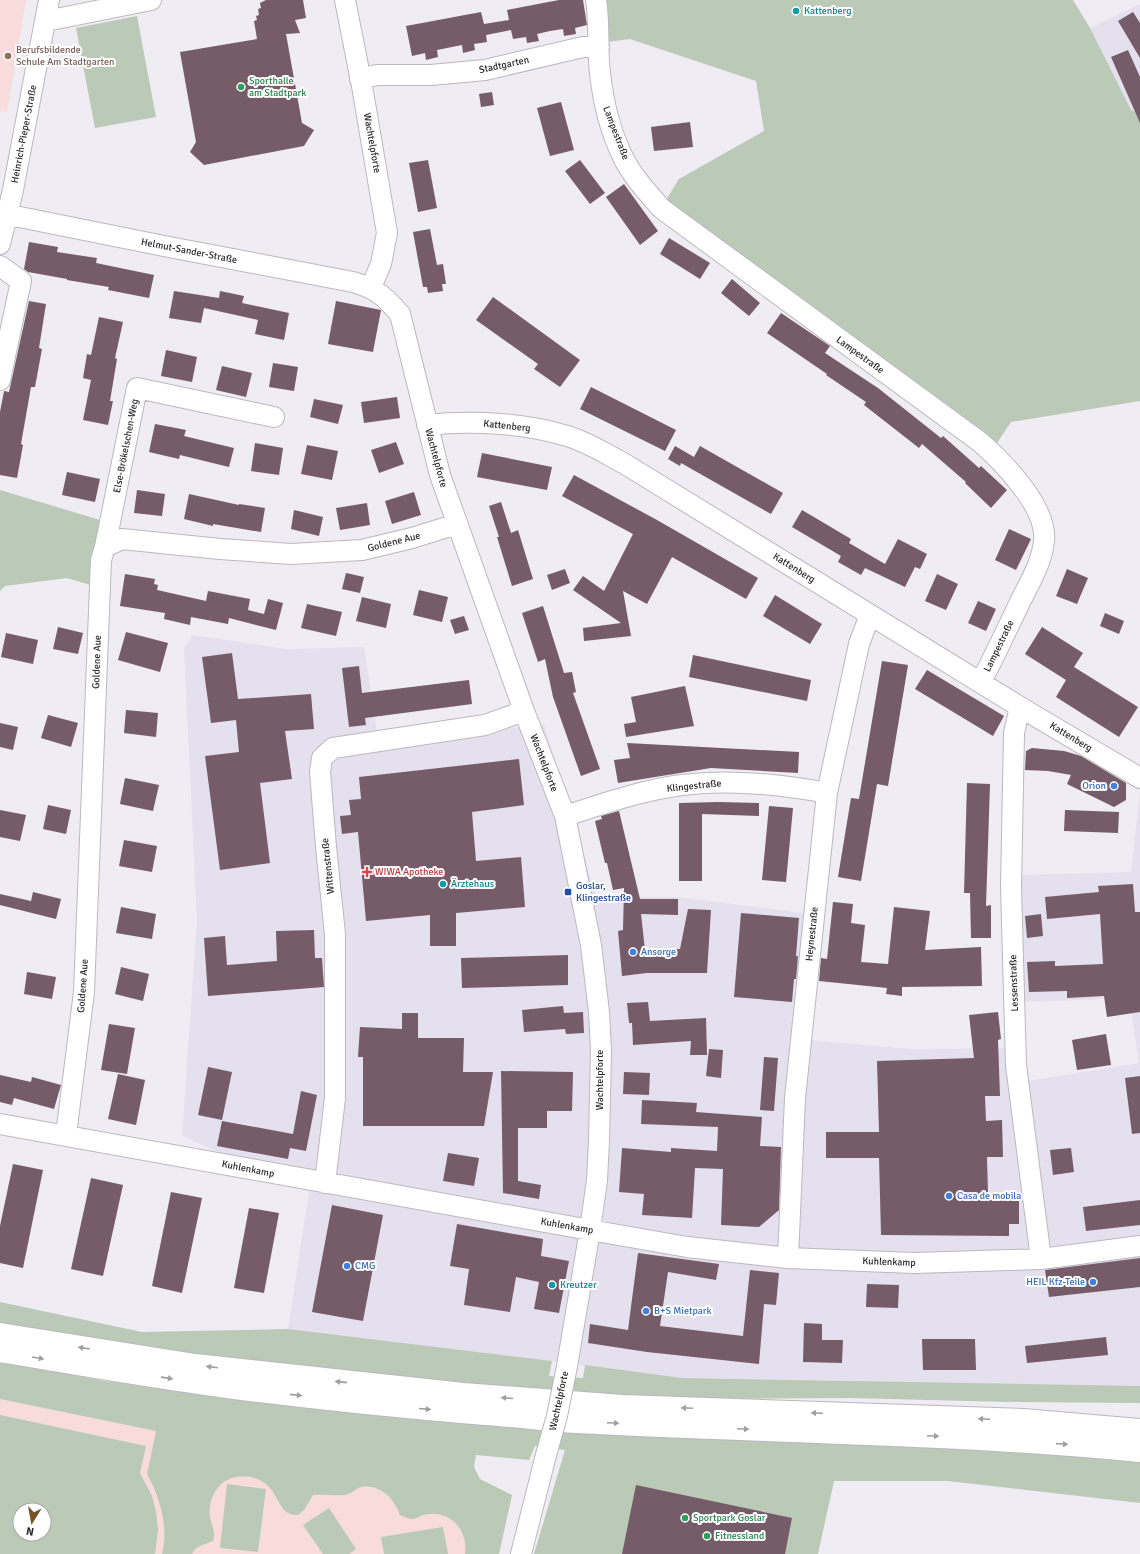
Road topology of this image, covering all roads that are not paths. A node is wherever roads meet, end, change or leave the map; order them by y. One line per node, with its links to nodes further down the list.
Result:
1 (49, 0): 5 (street, Heinrich-Pieper-Straße)
2 (151, 0): 5 (street)
3 (345, 0): 7 (street, Wachtelpforte)
4 (596, 0): 6 (street)
5 (46, 21): 8 (street, Heinrich-Pieper-Straße)
6 (599, 47): 7 (street, Stadtgarten); 18 (street, Lampestraße)
7 (360, 79): 11 (street, Wachtelpforte)
8 (4, 214): 9 (street, Heinrich-Pieper-Straße); 11 (street, Helmut-Sander-Straße)
9 (0, 244)
10 (0, 266): 12 (street)
11 (371, 287): 14 (street, Wachtelpforte)
12 (0, 380)
13 (274, 417): 16 (street, Else-Brökelschen-Weg)
14 (427, 425): 15 (street, Wachtelpforte); 17 (street, Kattenberg)
15 (457, 524): 16 (street, Goldene Aue); 20 (street, Wachtelpforte)
16 (105, 547): 25 (street, Goldene Aue)
17 (870, 615): 18 (street, Kattenberg); 22 (street, Heynestraße)
18 (982, 682): 19 (street, Kattenberg)
19 (1020, 707): 21 (street, Kattenberg); 30 (street, Lessenstraße)
20 (524, 711): 23 (street, Wachtelpforte); 26 (street, Wittenstraße)
21 (1140, 778)
22 (827, 793): 23 (street, Klingestraße); 29 (street, Heynestraße)
23 (565, 816): 27 (street, Wachtelpforte)
24 (0, 1124): 25 (street, Kuhlenkamp)
25 (66, 1135): 26 (street, Kuhlenkamp)
26 (324, 1183): 27 (street, Kuhlenkamp)
27 (590, 1230): 29 (street, Kuhlenkamp); 37 (street, Wachtelpforte, bridge)
28 (1140, 1246): 30 (street, Kuhlenkamp)
29 (788, 1258): 30 (street, Kuhlenkamp)
30 (1041, 1259)
31 (0, 1334): 34 (highway, one-way to 31)
32 (0, 1351): 36 (highway, one-way to 36)
33 (1140, 1414): 34 (highway)
34 (1023, 1420): 35 (highway)
35 (1140, 1430)
36 (1140, 1451)
37 (521, 1554)

